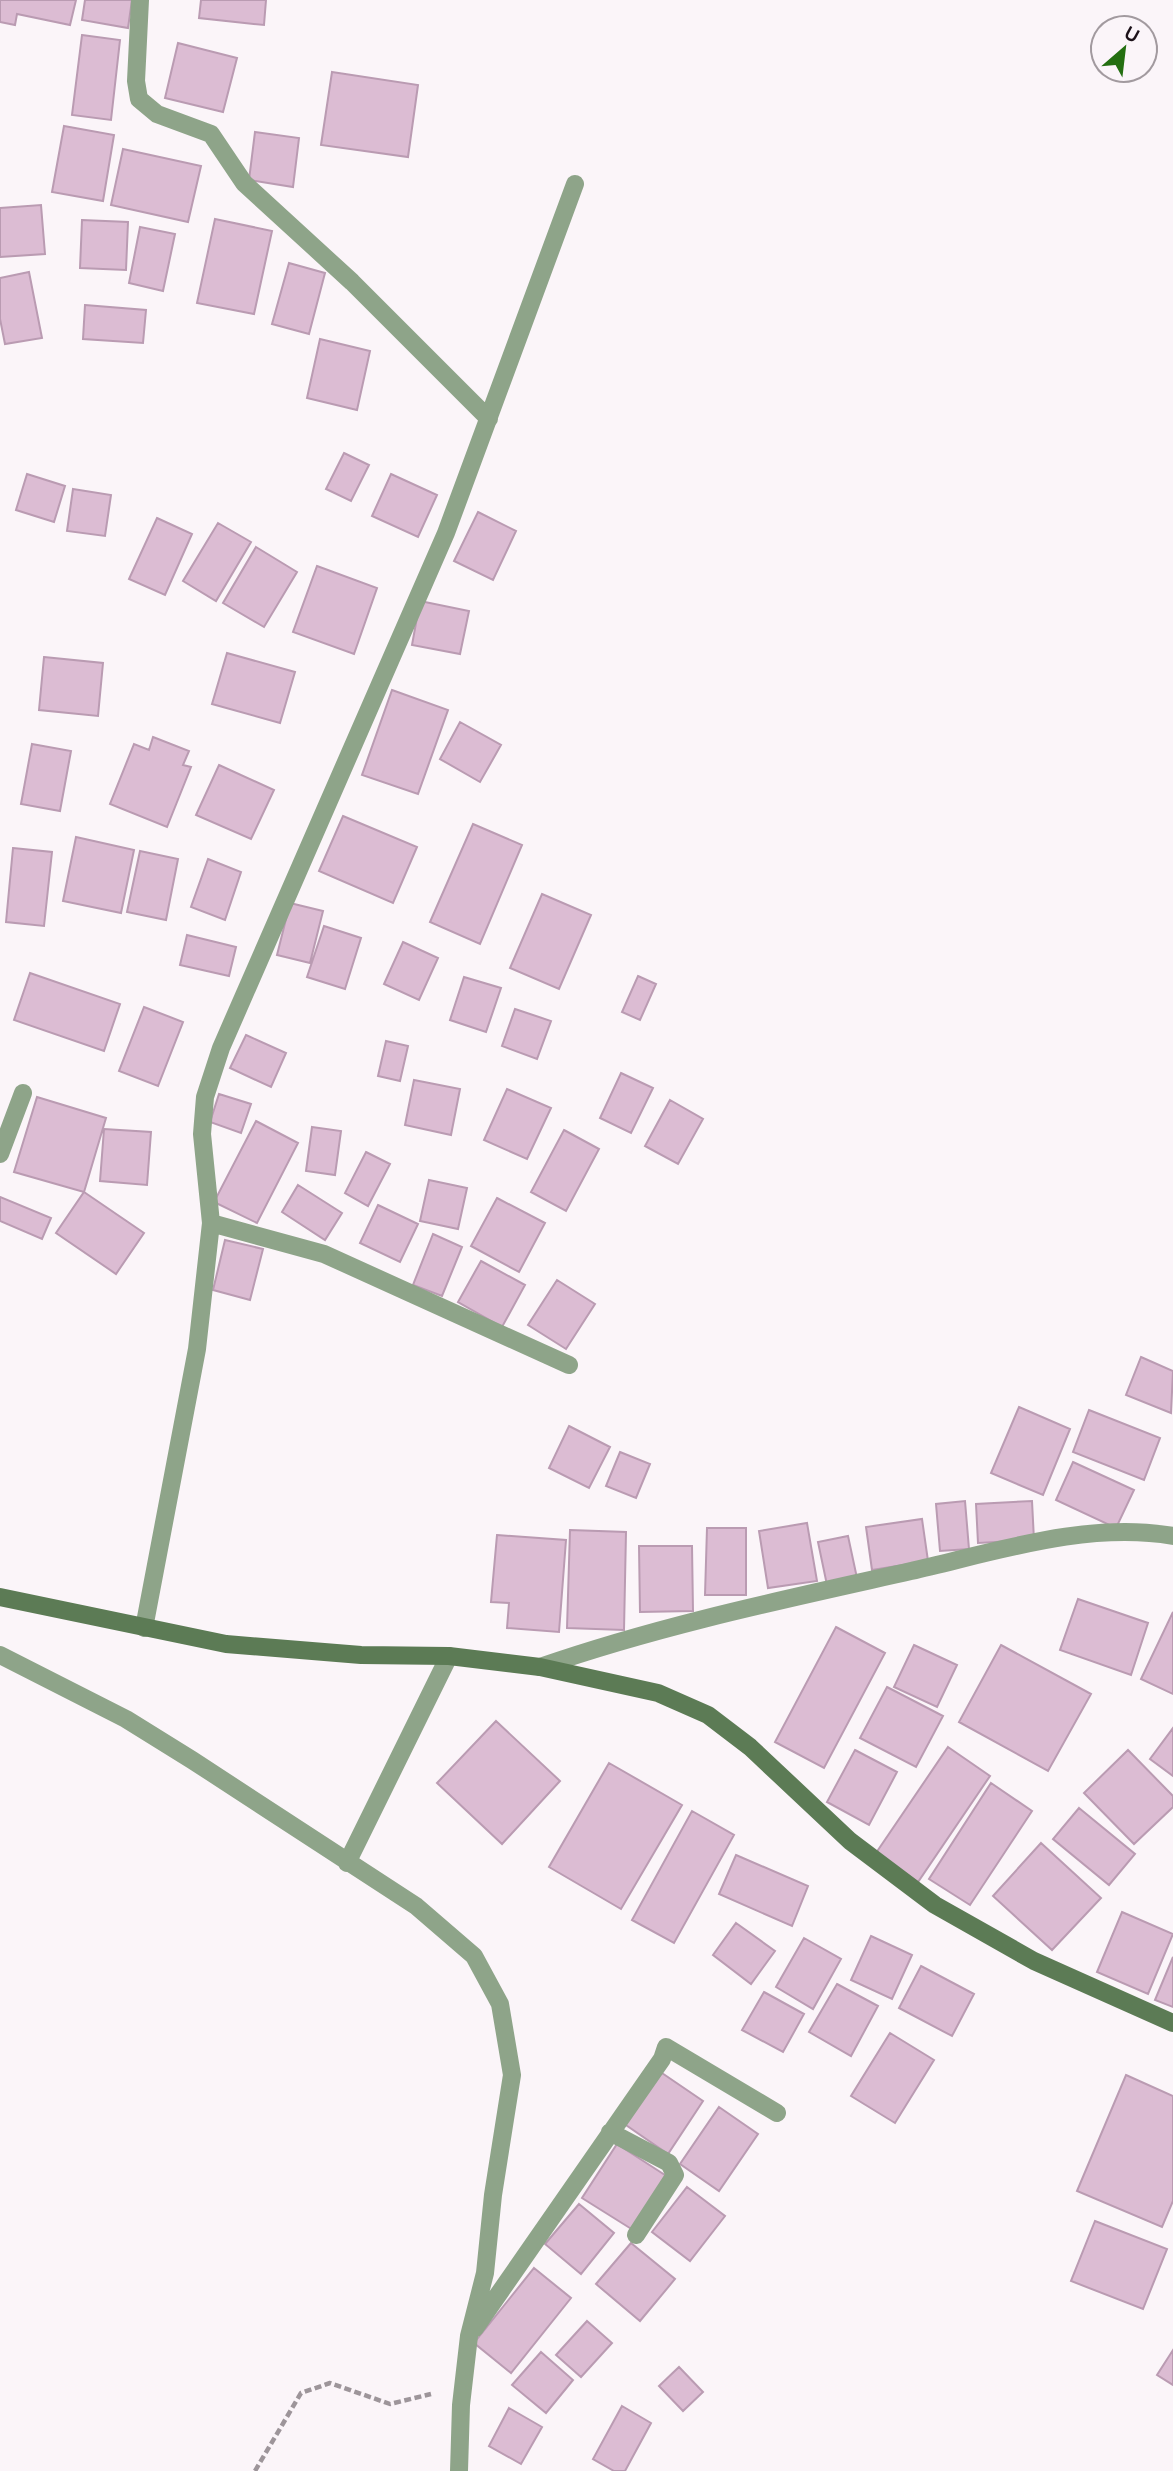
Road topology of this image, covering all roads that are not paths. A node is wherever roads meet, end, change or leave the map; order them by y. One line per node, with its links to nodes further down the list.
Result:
1 (140, 0): 3 (street)
2 (575, 184): 3 (street)
3 (489, 419): 6 (street)
4 (23, 1093): 5 (street)
5 (0, 1154)
6 (211, 1223): 7 (street); 10 (street)
7 (569, 1364)
8 (1172, 1533): 13 (street)
9 (0, 1597): 10 (street)
10 (144, 1628): 12 (street)
11 (0, 1655): 14 (street)
12 (449, 1656): 13 (street); 14 (street)
13 (540, 1667): 15 (street)
14 (347, 1863): 19 (street)
15 (1173, 2023)
16 (777, 2113): 17 (street)
17 (610, 2132): 18 (street); 19 (street)
18 (636, 2235)
19 (469, 2336): 20 (street)
20 (459, 2471)

